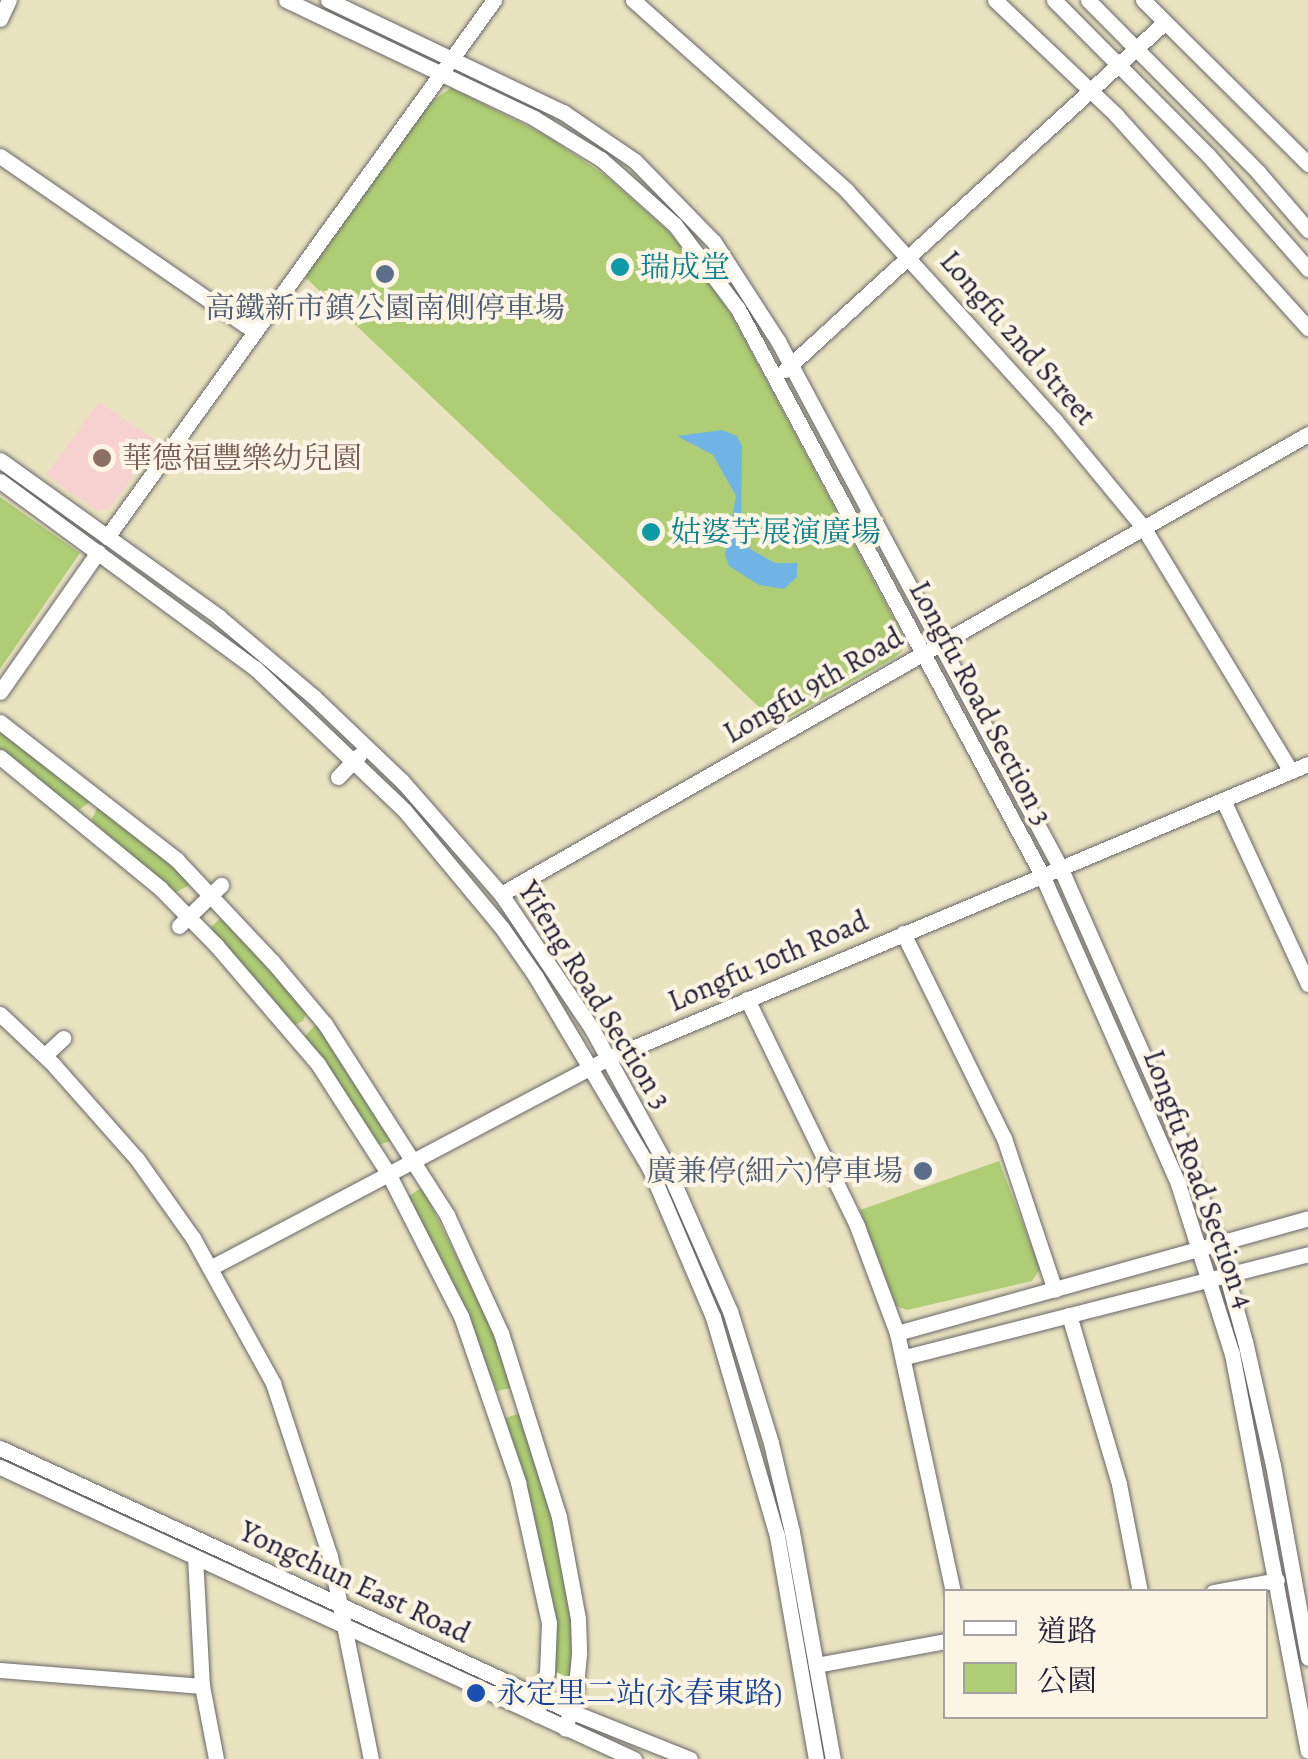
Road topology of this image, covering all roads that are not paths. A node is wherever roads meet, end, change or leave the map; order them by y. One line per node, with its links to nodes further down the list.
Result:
1 (9, 0): 10 (street)
2 (286, 0): 15 (street, Longfu Road Section 3)
3 (328, 0): 13 (street, Longfu Road Section 3)
4 (494, 0): 13 (street)
5 (634, 0): 20 (street, Longfu 2nd Street)
6 (995, 0): 16 (street)
7 (1054, 0): 14 (street)
8 (1088, 0): 12 (street)
9 (1143, 0): 11 (street)
10 (0, 19)
11 (1165, 22): 12 (street); 18 (street)
12 (1137, 49): 14 (street); 19 (street)
13 (450, 60): 15 (street); 24 (street, Longfu Road Section 3)
14 (1120, 67): 16 (street); 21 (street)
15 (438, 74): 23 (street); 25 (street, Longfu Road Section 3)
16 (1093, 92): 20 (street); 22 (street)
17 (0, 156): 23 (street)
18 (1308, 164)
19 (1308, 230)
20 (908, 256): 24 (street); 29 (street, Longfu 2nd Street)
21 (1308, 269)
22 (1308, 328)
23 (254, 330): 30 (street)
24 (790, 366): 25 (street); 32 (street, Longfu Road Section 3)
25 (776, 378): 33 (street, Longfu Road Section 3)
26 (1308, 434): 29 (street, Longfu 9th Road)
27 (0, 460): 30 (street, Yifeng Road Section 3)
28 (3, 486): 31 (street, Yifeng Road Section 3)
29 (1143, 527): 32 (street, Longfu 9th Road); 40 (street, Longfu 2nd Street)
30 (107, 536): 36 (street, Yifeng Road Section 3)
31 (98, 552): 34 (street); 38 (street, Yifeng Road Section 3)
32 (940, 644): 33 (street, Longfu 9th Road); 45 (street, Longfu Road Section 3)
33 (924, 653): 46 (street, Longfu Road Section 3); 48 (street, Longfu 9th Road)
34 (0, 692)
35 (0, 722): 42 (street)
36 (366, 747): 38 (street); 48 (street, Yifeng Road Section 3)
37 (0, 757): 44 (street)
38 (354, 760): 41 (street); 59 (street, Yifeng Road Section 3)
39 (1308, 764): 40 (street, Longfu 10th Road)
40 (1291, 771): 43 (street, Longfu 10th Road)
41 (338, 777)
42 (99, 797): 44 (street); 47 (street)
43 (1222, 800): 45 (street, Longfu 10th Road); 51 (street)
44 (82, 820): 49 (street)
45 (1060, 867): 46 (street, Longfu 10th Road); 63 (street, Longfu Road Section 4)
46 (1042, 875): 50 (street, Longfu 10th Road); 64 (street, Longfu Road Section 4)
47 (216, 890): 49 (street); 54 (street)
48 (501, 894): 58 (street, Yifeng Road Section 3)
49 (184, 921): 55 (street)
50 (903, 934): 52 (street, Longfu 10th Road); 69 (street)
51 (1308, 984)
52 (746, 999): 58 (street, Longfu 10th Road); 71 (street)
53 (0, 1014): 57 (street)
54 (318, 1015): 55 (street); 60 (street)
55 (294, 1036): 61 (street)
56 (63, 1038): 57 (street)
57 (45, 1056): 66 (street)
58 (609, 1058): 59 (street, Longfu 10th Road); 86 (street, Yifeng Road Section 3)
59 (594, 1067): 60 (street, Longfu 10th Road); 98 (street, Yifeng Road Section 3)
60 (414, 1159): 61 (street, Longfu 10th Road); 73 (street)
61 (388, 1174): 66 (street, Longfu 10th Road); 74 (street)
62 (1308, 1218): 63 (street)
63 (1217, 1241): 64 (street); 67 (street, Longfu Road Section 4)
64 (1200, 1246): 68 (street, Longfu Road Section 4); 69 (street)
65 (1308, 1254): 67 (street)
66 (210, 1268): 82 (street)
67 (1227, 1274): 68 (street); 85 (street, Longfu Road Section 4)
68 (1211, 1280): 70 (street); 78 (street, Longfu Road Section 4)
69 (1055, 1290): 71 (street)
70 (1069, 1315): 72 (street); 80 (street)
71 (898, 1333): 72 (street)
72 (905, 1357): 79 (street)
73 (523, 1397): 74 (street); 90 (street)
74 (494, 1408): 89 (street)
75 (0, 1448): 82 (street, Yongchun East Road)
76 (0, 1467): 77 (street, Yongchun East Road)
77 (195, 1557): 83 (street, Yongchun East Road); 88 (street)
78 (1277, 1580): 81 (street); 93 (street, Longfu Road Section 4)
79 (953, 1589)
80 (1139, 1589)
81 (1229, 1589)
82 (340, 1606): 83 (street); 89 (street, Yongchun East Road)
83 (345, 1629): 91 (street, Yongchun East Road); 95 (street)
84 (943, 1642): 86 (street)
85 (1308, 1658)
86 (816, 1665): 99 (street, Yifeng Road Section 3)
87 (0, 1670): 88 (street)
88 (202, 1686): 94 (street)
89 (541, 1697): 90 (street, Yongchun East Road); 91 (street)
90 (570, 1711): 92 (street); 97 (street, Yongchun East Road)
91 (537, 1716): 92 (street, Yongchun East Road)
92 (565, 1728): 96 (street, Yongchun East Road)
93 (1308, 1751)
94 (216, 1759)
95 (371, 1759)
96 (634, 1759)
97 (690, 1759)
98 (816, 1759)
99 (834, 1759)

